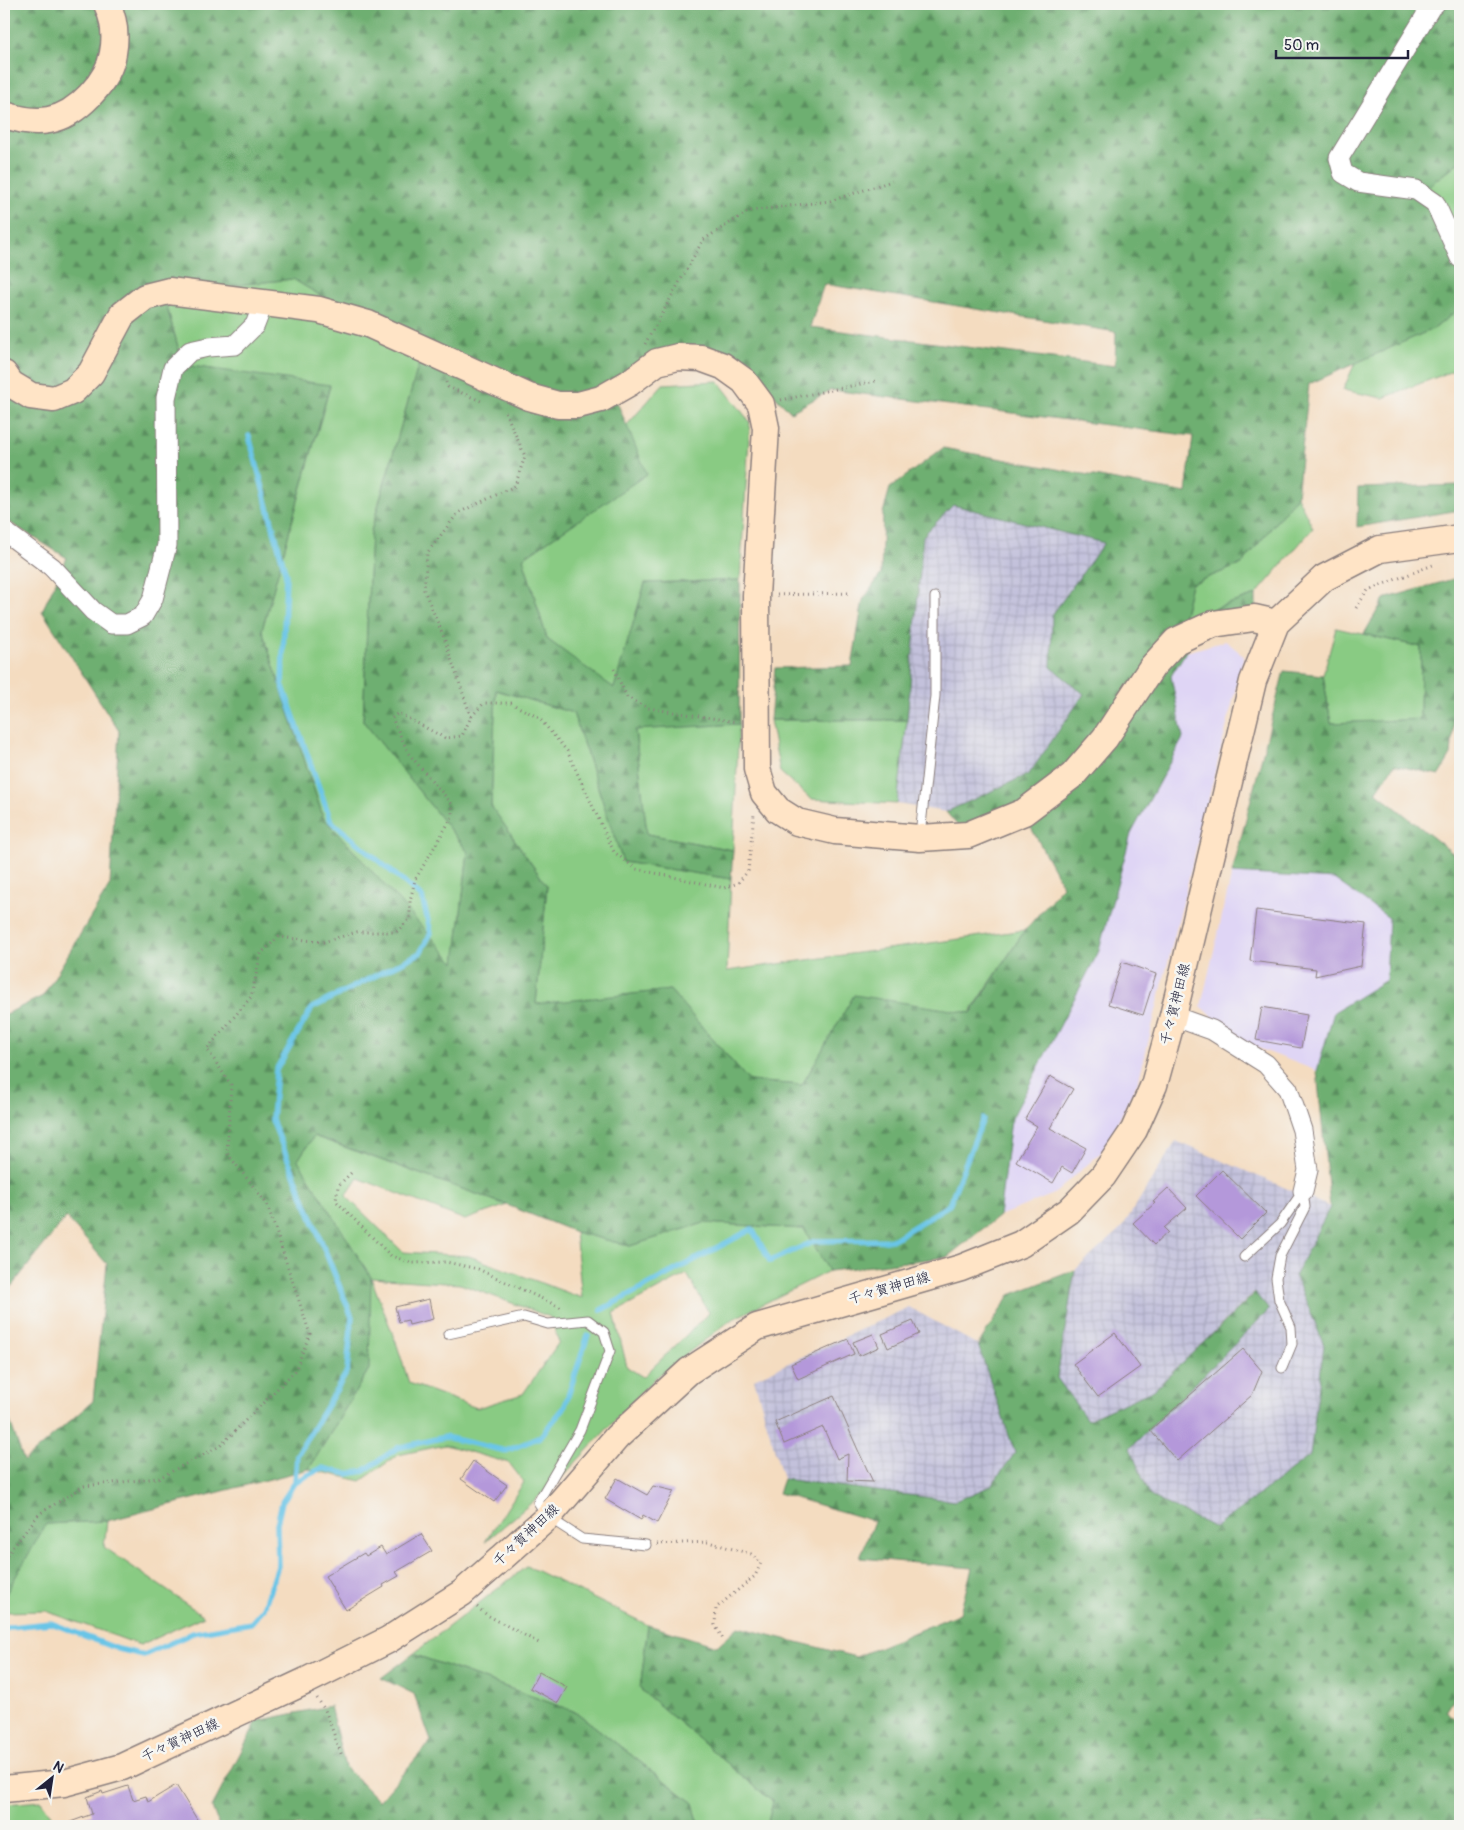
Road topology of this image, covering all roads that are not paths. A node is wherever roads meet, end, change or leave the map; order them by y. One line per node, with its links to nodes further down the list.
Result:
1 (107, 4): 3 (street)
2 (1435, 4): 4 (street)
3 (4, 115)
4 (1460, 258)
5 (264, 302): 6 (street); 7 (street); 11 (street)
6 (4, 374)
7 (4, 531)
8 (1456, 538): 10 (street, 千々賀神田線)
9 (935, 597): 11 (lane)
10 (1276, 623): 11 (street); 12 (street, 千々賀神田線)
11 (920, 838)
12 (1173, 1016): 13 (street); 17 (street, 千々賀神田線)
13 (1303, 1191): 14 (lane); 16 (lane)
14 (1244, 1257)
15 (448, 1334): 17 (lane)
16 (1282, 1368)
17 (548, 1517): 18 (lane); 19 (street, 千々賀神田線)
18 (646, 1545)
19 (4, 1789)

